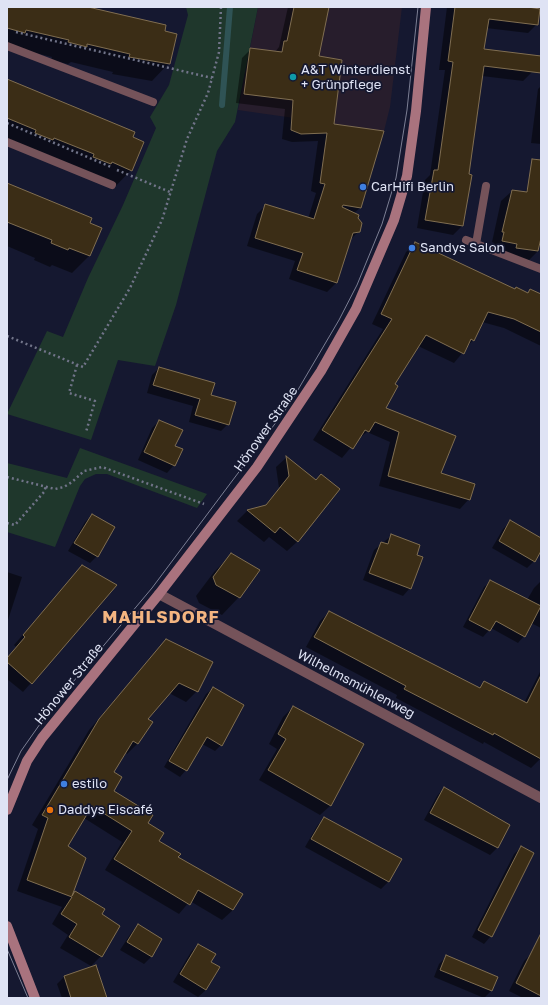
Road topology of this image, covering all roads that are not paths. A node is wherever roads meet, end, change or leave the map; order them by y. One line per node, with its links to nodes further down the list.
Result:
1 (426, 7): 10 (main road, Hönower Straße)
2 (7, 46): 3 (lane)
3 (153, 102)
4 (7, 142): 5 (lane)
5 (112, 185)
6 (486, 186): 8 (lane)
7 (466, 240): 8 (lane)
8 (476, 244): 9 (lane)
9 (541, 269)
10 (159, 594): 11 (street, Wilhelmsmühlenweg); 12 (main road, Hönower Straße)
11 (541, 798)
12 (7, 810)
13 (7, 926): 14 (main road)
14 (35, 998)

